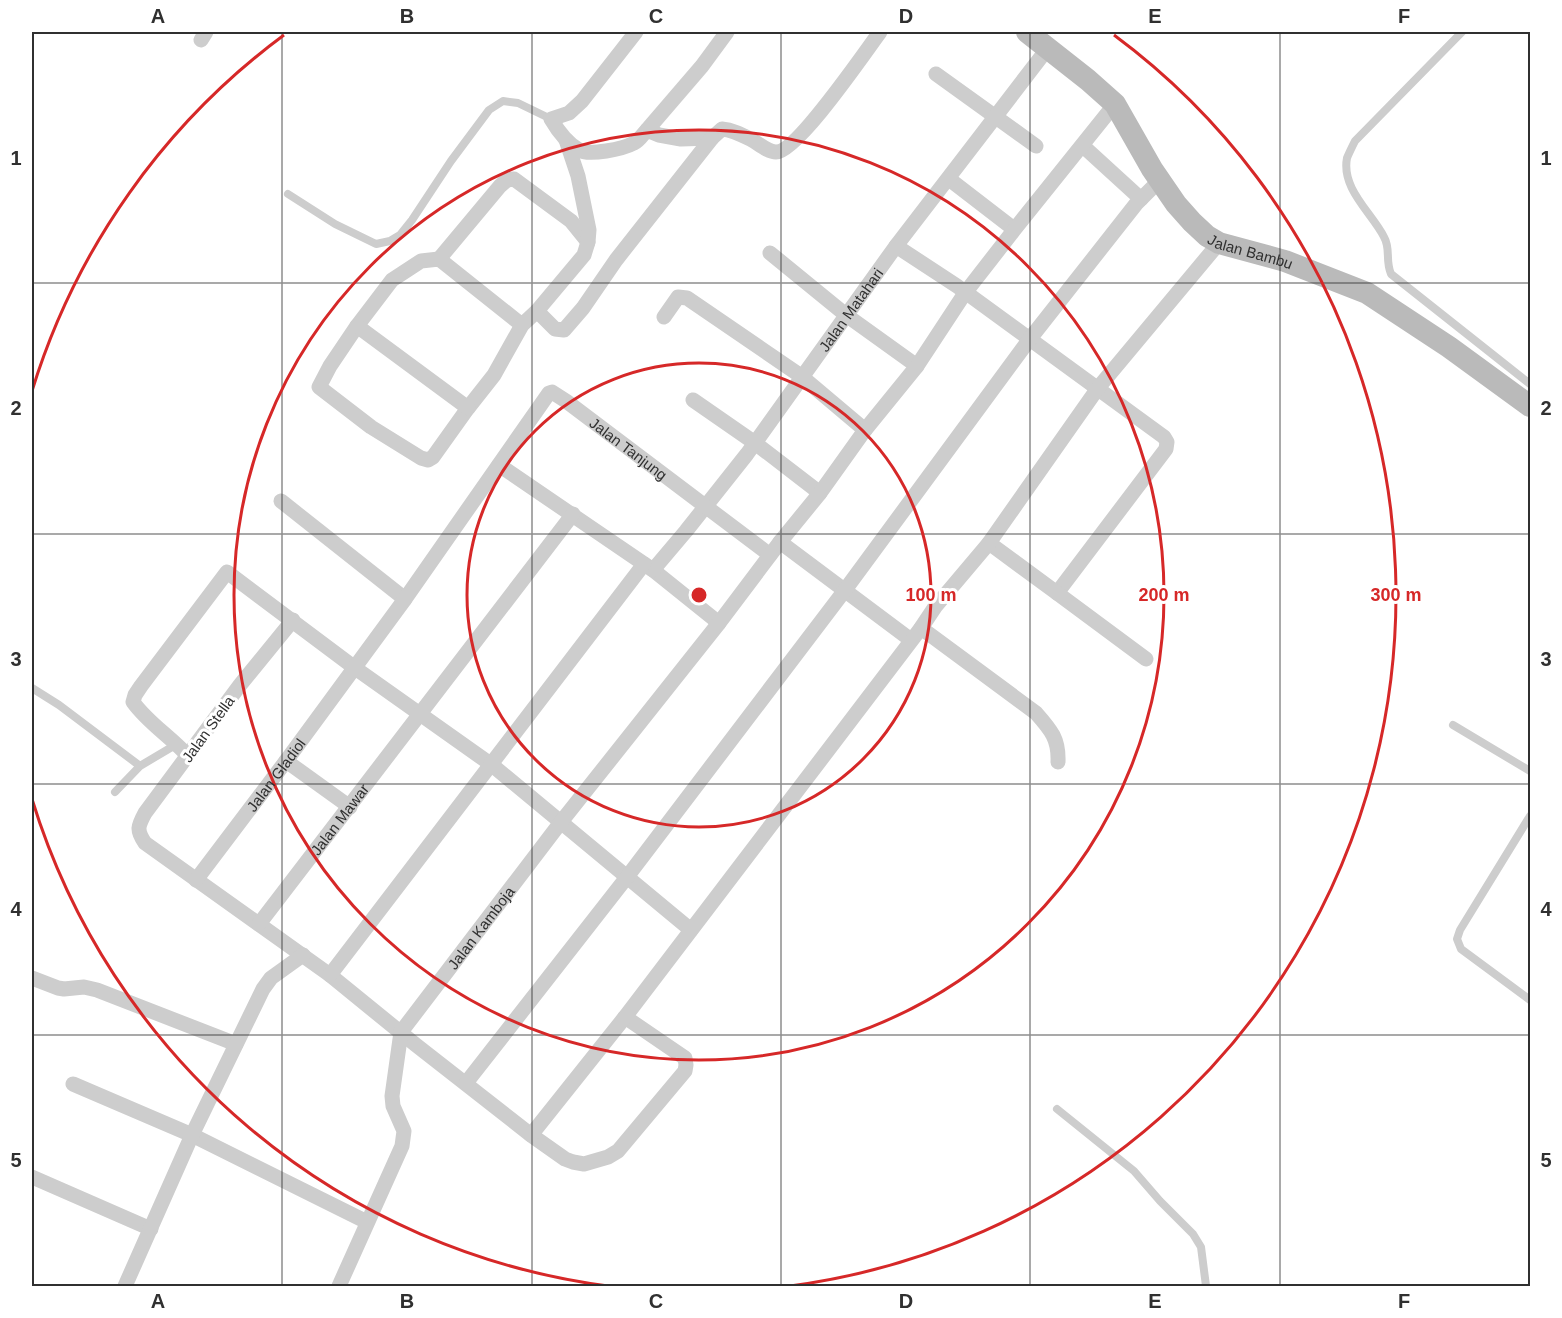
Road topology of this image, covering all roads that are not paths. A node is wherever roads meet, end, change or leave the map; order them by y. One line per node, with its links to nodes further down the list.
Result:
1 (636, 32): 10 (street)
2 (726, 32): 11 (street)
3 (880, 32): 12 (street)
4 (1027, 32): 6 (street, Jalan Bambu)
5 (1462, 32): 35 (lane)
6 (1048, 48): 8 (street, Jalan Bambu); 9 (street, Jalan Matahari)
7 (936, 74): 9 (street)
8 (1115, 104): 15 (street, Jalan Kamboja); 17 (street, Jalan Bambu)
9 (995, 117): 14 (street); 16 (street, Jalan Matahari)
10 (550, 119): 13 (street); 18 (lane)
11 (647, 130): 12 (street); 13 (street)
12 (712, 138): 27 (street)
13 (566, 140): 21 (street)
14 (1036, 146)
15 (1083, 146): 19 (street); 26 (street, Jalan Kamboja)
16 (949, 178): 20 (street); 23 (street, Jalan Matahari)
17 (1160, 180): 19 (street); 22 (street, Jalan Bambu)
18 (288, 194)
19 (1141, 199): 32 (street)
20 (1010, 226)
21 (588, 242): 25 (street); 27 (street)
22 (1219, 243): 36 (street); 39 (street, Jalan Bambu)
23 (896, 246): 26 (street); 28 (street, Jalan Matahari)
24 (770, 253): 28 (street)
25 (439, 259): 30 (street); 31 (street)
26 (966, 293): 32 (street); 33 (street, Jalan Kamboja)
27 (537, 311): 30 (street)
28 (846, 315): 33 (street); 34 (street, Jalan Matahari)
29 (664, 317): 34 (street)
30 (522, 325): 40 (street)
31 (357, 326): 40 (street); 40 (street)
32 (1029, 340): 36 (street); 52 (street)
33 (917, 366): 41 (street, Jalan Kamboja)
34 (801, 376): 41 (street); 42 (street, Jalan Matahari)
35 (1530, 384)
36 (1098, 388): 49 (street); 53 (street)
37 (552, 392): 43 (street, Jalan Gladiol); 46 (street, Jalan Tanjung)
38 (693, 400): 42 (street)
39 (1530, 406)
40 (468, 408)
41 (865, 430): 44 (street, Jalan Kamboja)
42 (754, 443): 44 (street); 46 (street, Jalan Matahari)
43 (499, 465): 47 (street); 54 (street, Jalan Gladiol)
44 (820, 493): 48 (street, Jalan Kamboja)
45 (280, 501): 54 (street)
46 (705, 506): 50 (street, Jalan Tanjung); 51 (street, Jalan Matahari)
47 (573, 514): 51 (street); 61 (street, Jalan Mawar)
48 (780, 542): 50 (street, Jalan Kamboja); 52 (street)
49 (988, 543): 53 (street); 57 (street)
50 (770, 555): 56 (street, Jalan Kamboja)
51 (649, 567): 56 (street); 67 (street, Jalan Matahari)
52 (845, 591): 57 (street); 74 (street)
53 (1058, 593): 58 (street)
54 (405, 599): 59 (street, Jalan Gladiol)
55 (292, 620): 59 (street); 63 (street); 64 (street, Jalan Stella)
56 (719, 623): 73 (street, Jalan Kamboja)
57 (916, 634): 66 (street); 77 (street)
58 (1146, 659)
59 (355, 668): 61 (street); 65 (street, Jalan Gladiol)
60 (32, 688): 68 (lane)
61 (420, 714): 67 (street); 71 (street, Jalan Mawar)
62 (1453, 726): 69 (lane)
63 (177, 744): 64 (street); 68 (lane)
64 (188, 756): 75 (street, Jalan Stella)
65 (286, 761): 71 (street); 75 (street, Jalan Gladiol)
66 (1058, 762)
67 (492, 765): 73 (street); 79 (street, Jalan Matahari)
68 (140, 766): 70 (lane)
69 (1530, 771)
70 (115, 792)
71 (350, 807): 76 (street, Jalan Mawar)
72 (1530, 816): 81 (lane)
73 (561, 822): 74 (street); 83 (street, Jalan Kamboja)
74 (627, 877): 77 (street); 85 (street)
75 (196, 880): 76 (street)
76 (259, 924): 78 (street)
77 (691, 930): 82 (street)
78 (303, 955): 79 (street); 84 (street)
79 (330, 975): 83 (street)
80 (32, 978): 84 (street)
81 (1530, 1000)
82 (625, 1017): 89 (street); 89 (street)
83 (401, 1032): 85 (street); 91 (street)
84 (236, 1044): 88 (street)
85 (466, 1083): 89 (street)
86 (73, 1084): 88 (street)
87 (1057, 1109): 95 (lane)
88 (192, 1135): 91 (street); 92 (street)
89 (531, 1135)
90 (32, 1178): 92 (street)
91 (367, 1222): 94 (street)
92 (151, 1229): 93 (street)
93 (125, 1287)
94 (339, 1287)
95 (1206, 1287)

